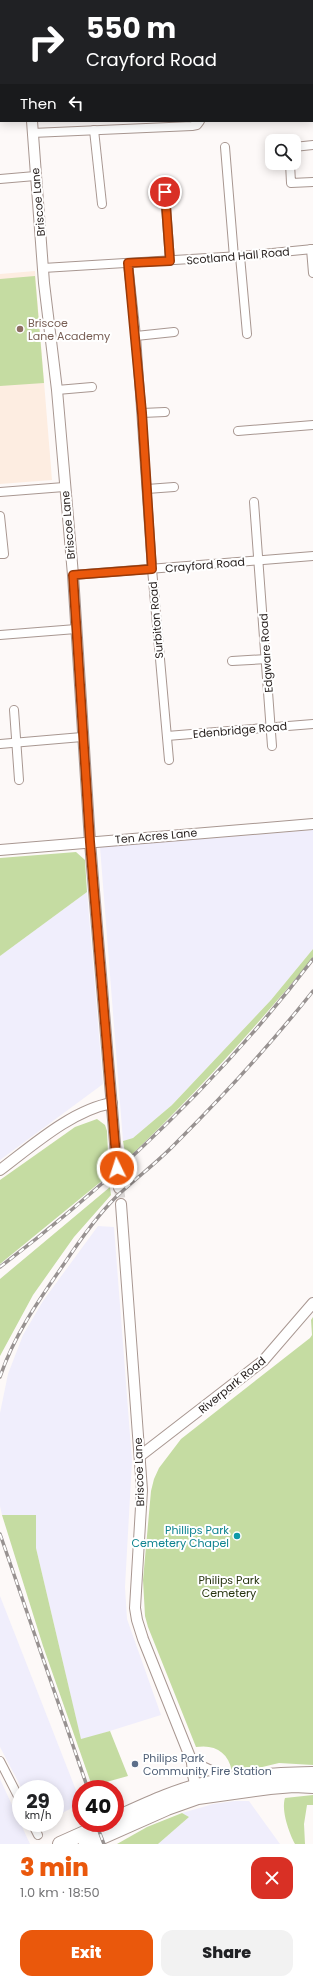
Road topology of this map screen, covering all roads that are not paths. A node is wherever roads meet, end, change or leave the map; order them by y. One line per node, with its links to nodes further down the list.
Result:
1 (32, 122): 4 (street, Briscoe Lane)
2 (199, 122): 3 (street)
3 (94, 130): 4 (street); 13 (street)
4 (32, 133): 9 (street, Briscoe Lane)
5 (313, 145): 6 (street)
6 (301, 146)
7 (225, 147): 15 (street)
8 (290, 170): 11 (street)
9 (35, 176): 10 (street); 18 (street, Briscoe Lane)
10 (0, 179)
11 (313, 182)
12 (165, 192): 16 (street)
13 (102, 204)
14 (312, 249): 15 (street, Scotland Hall Road); 19 (street)
15 (237, 257): 16 (street, Scotland Hall Road); 21 (street)
16 (170, 261): 17 (street, Scotland Hall Road)
17 (128, 263): 18 (street, Scotland Hall Road); 22 (street, Surbiton Road)
18 (43, 268): 24 (street, Briscoe Lane)
19 (313, 273)
20 (174, 332): 22 (street)
21 (247, 334)
22 (136, 336): 26 (street, Surbiton Road)
23 (92, 387): 24 (street)
24 (57, 390): 29 (street, Briscoe Lane)
25 (165, 412): 26 (street)
26 (142, 413): 31 (street, Surbiton Road)
27 (313, 425): 28 (street)
28 (238, 431)
29 (64, 487): 32 (street); 39 (street, Briscoe Lane)
30 (174, 487): 31 (street)
31 (147, 489): 38 (street, Surbiton Road)
32 (0, 492)
33 (254, 502): 37 (street, Edgware Road)
34 (0, 516): 35 (street)
35 (0, 554)
36 (313, 556): 37 (street, Crayford Road)
37 (259, 560): 38 (street, Crayford Road); 42 (street, Edgware Road)
38 (152, 569): 39 (street, Crayford Road); 47 (street, Surbiton Road)
39 (73, 575): 40 (street, Briscoe Lane)
40 (76, 629): 41 (street); 48 (street, Briscoe Lane)
41 (0, 635)
42 (267, 659): 43 (street); 46 (street, Edgware Road)
43 (232, 661)
44 (14, 710): 49 (street)
45 (313, 724): 46 (street, Edenbridge Road)
46 (271, 727): 47 (street, Edenbridge Road); 51 (street, Edgware Road)
47 (167, 736): 52 (street, Surbiton Road)
48 (82, 737): 49 (street); 55 (street, Briscoe Lane)
49 (17, 743): 50 (street); 53 (street)
50 (0, 744)
51 (272, 746)
52 (169, 760)
53 (19, 780)
54 (313, 824): 55 (street, Ten Acres Lane)
55 (90, 842): 56 (street, Ten Acres Lane); 57 (street, Briscoe Lane)
56 (0, 850)
57 (112, 1103): 58 (street, Briscoe Lane); 59 (street)
58 (117, 1168)
59 (0, 1170)
60 (120, 1204): 62 (street, Briscoe Lane)
61 (313, 1303): 62 (street, Riverpark Road)
62 (140, 1456): 64 (street, Briscoe Lane)
63 (0, 1761): 68 (street)
64 (192, 1762): 65 (street); 70 (street, Briscoe Lane)
65 (202, 1766): 67 (street); 70 (street)
66 (313, 1774): 67 (highway)
67 (230, 1780): 70 (highway)
68 (12, 1784)
69 (313, 1786): 70 (highway)
70 (202, 1790): 71 (highway); 76 (highway)
71 (124, 1815)
72 (36, 1832): 74 (street)
73 (88, 1832): 75 (highway)
74 (38, 1835)
75 (65, 1843)
76 (86, 1844)

